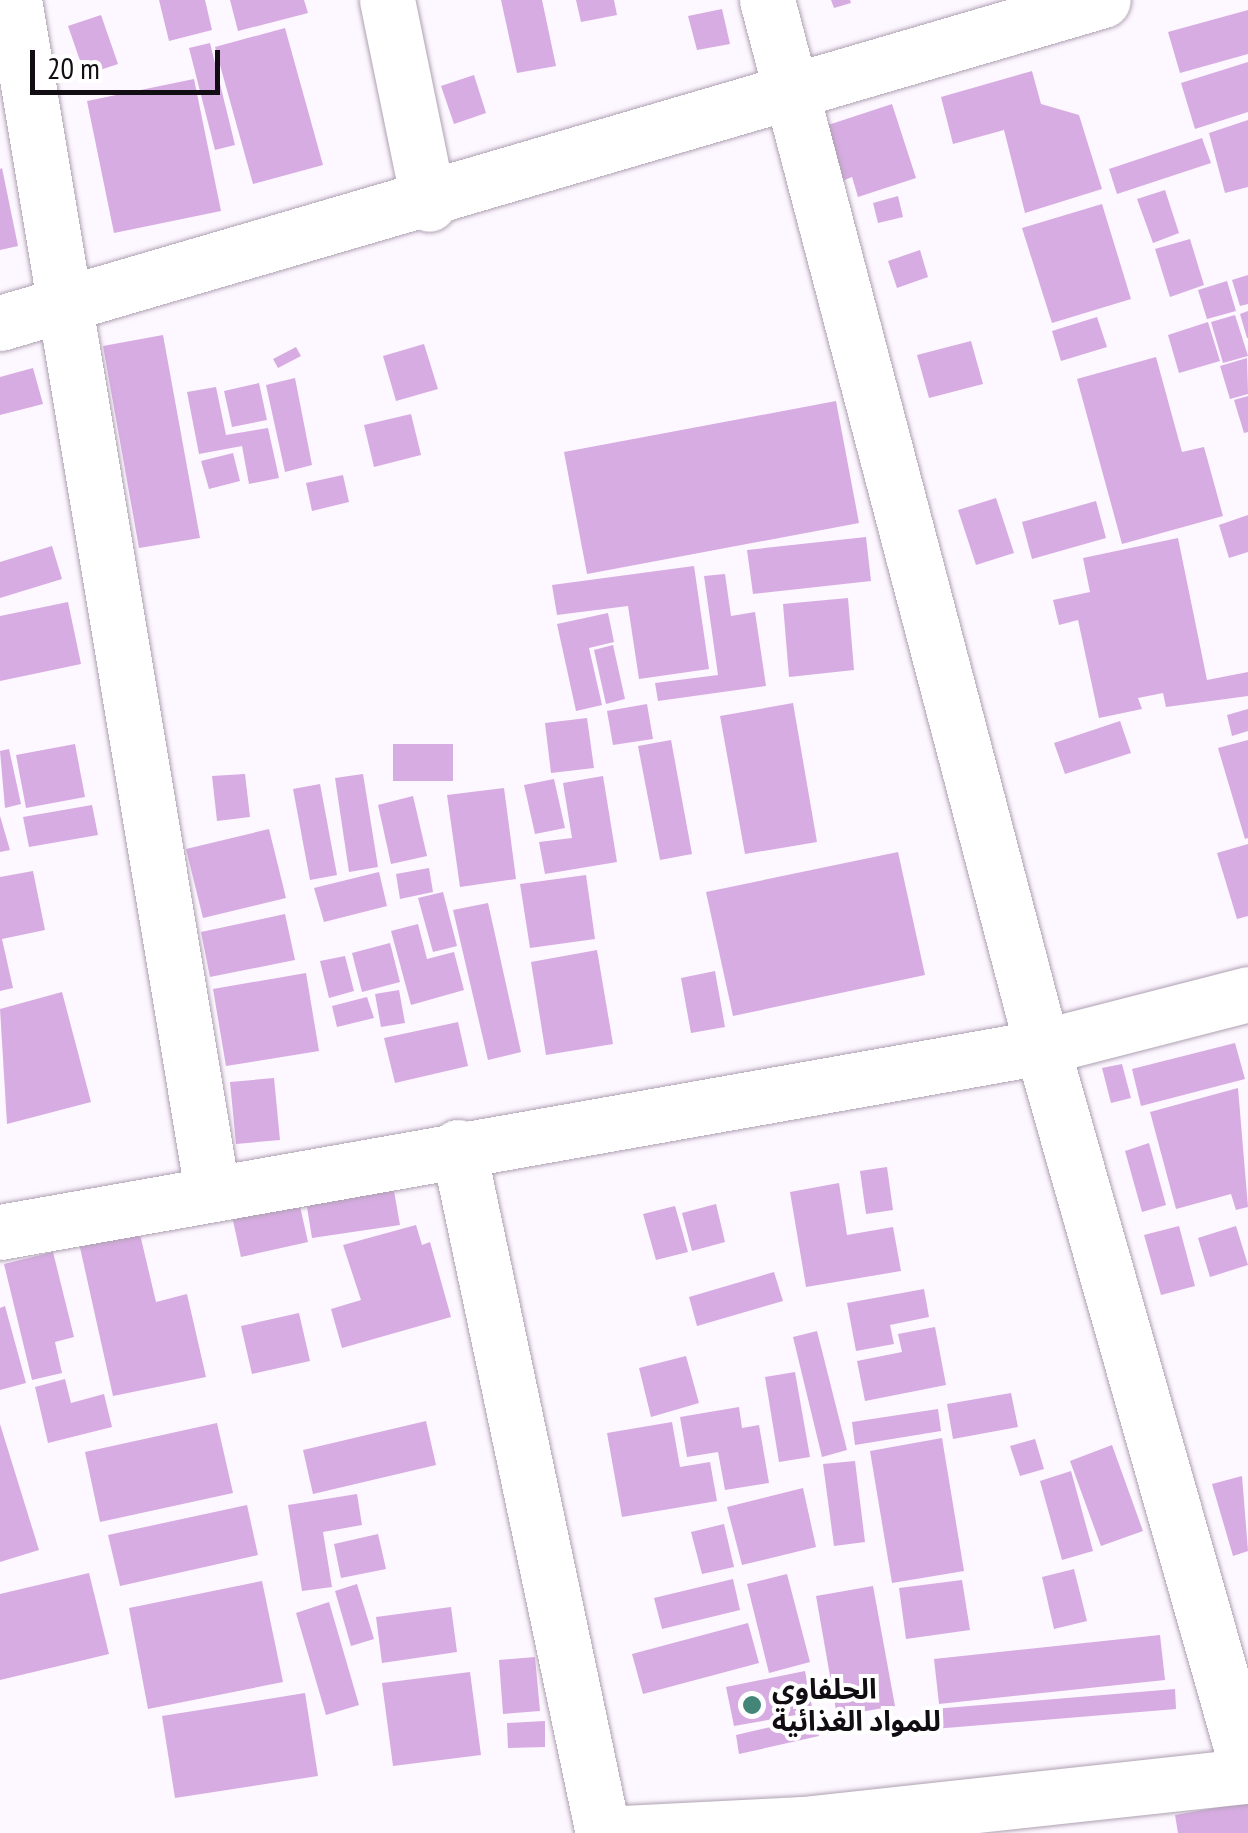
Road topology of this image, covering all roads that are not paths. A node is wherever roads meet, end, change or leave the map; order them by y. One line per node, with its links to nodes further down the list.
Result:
1 (14, 0): 7 (street)
2 (387, 0): 6 (street)
3 (767, 0): 5 (street)
4 (1103, 0): 5 (street)
5 (790, 94): 6 (street); 10 (street)
6 (429, 204): 7 (street)
7 (68, 304): 8 (street); 12 (street)
8 (0, 323)
9 (1248, 994): 10 (street)
10 (1042, 1046): 11 (street); 14 (street)
11 (458, 1148): 12 (street); 16 (street)
12 (212, 1191): 13 (street)
13 (0, 1232)
14 (1248, 1773): 15 (street)
15 (804, 1828): 17 (street)
16 (603, 1833)
17 (623, 1833)

